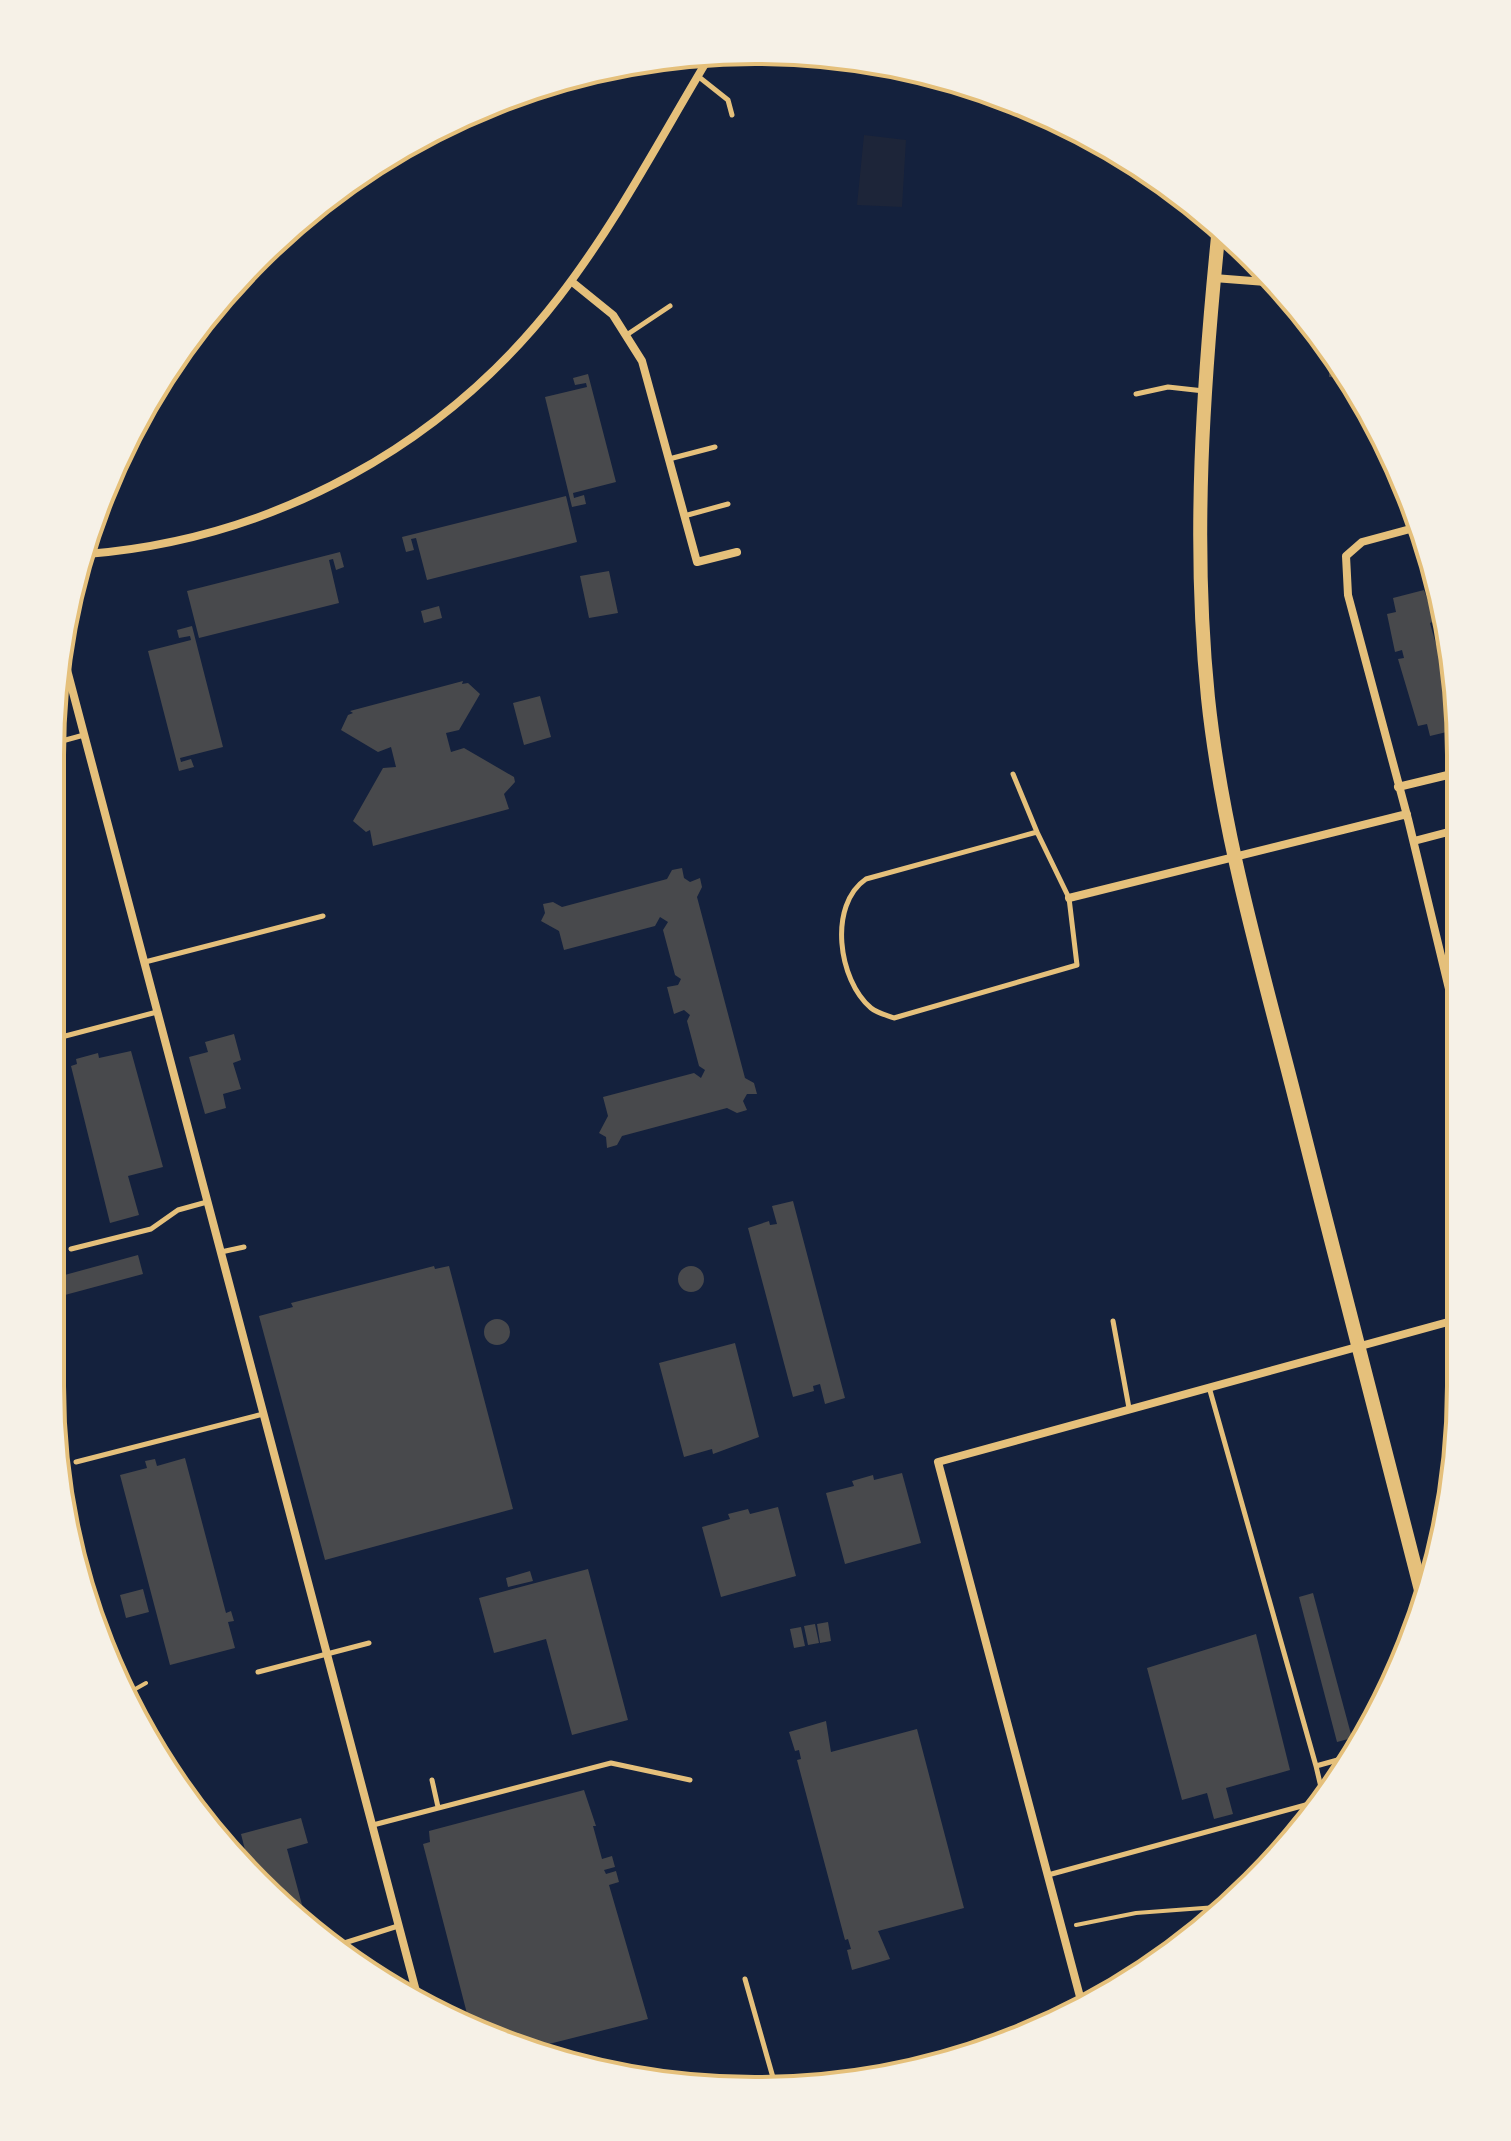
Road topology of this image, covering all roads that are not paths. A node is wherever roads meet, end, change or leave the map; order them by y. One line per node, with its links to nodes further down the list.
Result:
1 (704, 66): 2 (street)
2 (698, 76): 3 (lane); 6 (street)
3 (732, 115)
4 (1218, 242): 5 (street)
5 (1214, 278): 7 (street); 10 (street)
6 (571, 281): 9 (street); 18 (street)
7 (1258, 281)
8 (670, 306): 9 (lane)
9 (628, 334): 13 (street)
10 (1205, 391): 11 (lane); 29 (street)
11 (1136, 394)
12 (715, 447): 13 (lane)
13 (669, 459): 15 (street)
14 (728, 504): 15 (lane)
15 (684, 516): 17 (street)
16 (1409, 529): 24 (street)
17 (737, 552)
18 (95, 553)
19 (69, 677): 20 (street)
20 (84, 735): 21 (lane); 32 (street)
21 (64, 740)
22 (1013, 774): 26 (lane)
23 (1447, 775): 24 (street)
24 (1398, 787): 25 (street)
25 (1407, 814): 28 (street); 29 (street)
26 (1037, 832): 30 (lane); 30 (lane)
27 (1447, 832): 28 (street)
28 (1414, 841): 33 (street)
29 (1235, 857): 30 (street); 42 (street)
30 (1069, 898)
31 (323, 916): 32 (lane)
32 (144, 962): 34 (street)
33 (1447, 980)
34 (157, 1012): 35 (lane); 36 (street)
35 (64, 1036)
36 (207, 1202): 38 (lane); 39 (street)
37 (244, 1247): 39 (lane)
38 (71, 1249)
39 (220, 1252): 45 (street)
40 (1113, 1321): 44 (lane)
41 (1447, 1322): 42 (street)
42 (1358, 1345): 43 (street); 47 (street)
43 (1208, 1386): 44 (street); 52 (lane)
44 (1129, 1408): 59 (street)
45 (263, 1414): 46 (lane); 49 (street)
46 (76, 1462)
47 (1418, 1580)
48 (369, 1643): 49 (lane)
49 (327, 1653): 50 (lane); 58 (street)
50 (258, 1672)
51 (1336, 1760): 52 (lane)
52 (1316, 1766): 55 (lane)
53 (432, 1780): 57 (lane)
54 (690, 1780): 57 (lane)
55 (1320, 1784)
56 (1305, 1805): 59 (lane)
57 (438, 1807): 58 (lane)
58 (372, 1825): 60 (street)
59 (1047, 1875): 64 (street)
60 (399, 1926): 61 (lane); 63 (street)
61 (347, 1942)
62 (745, 1979): 65 (lane)
63 (415, 1987)
64 (1080, 1996)
65 (773, 2077)

